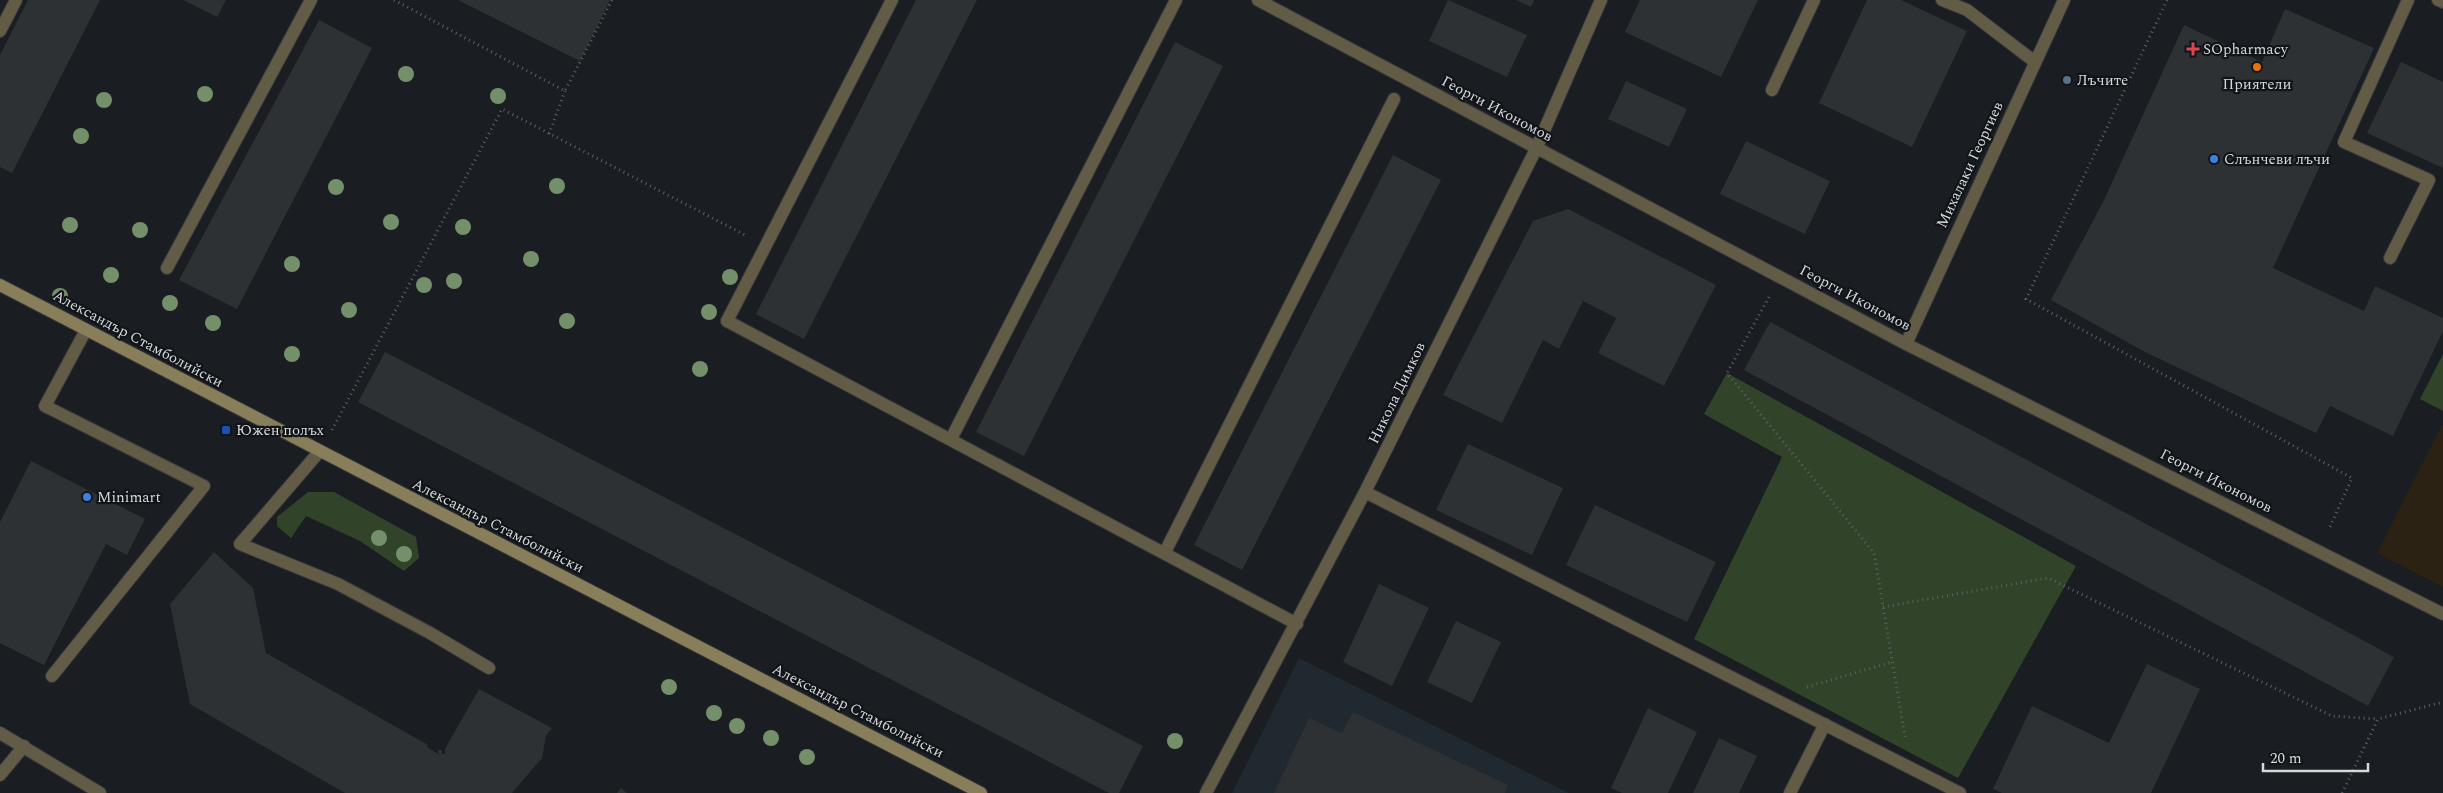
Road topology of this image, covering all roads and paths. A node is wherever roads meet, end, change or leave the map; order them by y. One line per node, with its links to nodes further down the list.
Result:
1 (16, 0): 16 (street)
2 (311, 0): 25 (street)
3 (394, 0): 19 (path)
4 (612, 0): 19 (path)
5 (892, 0): 23 (street)
6 (1176, 0): 30 (street)
7 (1258, 0): 22 (street, Георги Икономов)
8 (1601, 0): 22 (street, Никола Димков)
9 (1814, 0): 18 (street)
10 (1942, 0): 17 (street)
11 (2064, 0): 17 (street, Михалаки Георгиев)
12 (2167, 0): 33 (path)
13 (2408, 0): 24 (street)
14 (2438, 0): 15 (street)
15 (2443, 2)
16 (0, 31)
17 (2036, 62): 29 (street, Михалаки Георгиев)
18 (1772, 90)
19 (565, 91): 21 (path)
20 (1394, 99): 34 (street)
21 (549, 134): 23 (path); 31 (path)
22 (1536, 149): 26 (street, Георги Икономов); 32 (street, Никола Димков)
23 (766, 246): 30 (street)
24 (2390, 258)
25 (167, 268)
26 (1780, 277): 29 (street, Георги Икономов); 35 (path)
27 (0, 285): 28 (street, Александър Стамболийски)
28 (86, 330): 31 (street, Александър Стамболийски); 40 (street)
29 (1906, 344): 33 (street, Георги Икономов)
30 (951, 440): 34 (street)
31 (320, 452): 39 (street); 50 (street, Александър Стамболийски)
32 (1365, 492): 37 (street, Никола Димков); 41 (street)
33 (2319, 550): 36 (street, Георги Икономов)
34 (1165, 552): 37 (street)
35 (1883, 606): 38 (path); 43 (path)
36 (2443, 614)
37 (1297, 624): 51 (street, Никола Димков)
38 (1892, 662): 41 (path); 47 (path)
39 (488, 668)
40 (52, 676)
41 (1772, 697): 44 (street)
42 (2443, 702): 43 (path)
43 (2378, 719): 54 (path)
44 (1825, 724): 47 (street); 52 (street)
45 (0, 732): 46 (street)
46 (24, 746): 48 (street); 49 (street)
47 (1909, 767): 53 (street)
48 (0, 775)
49 (100, 793)
50 (981, 793)
51 (1206, 793)
52 (1790, 793)
53 (1960, 793)
54 (2342, 793)

